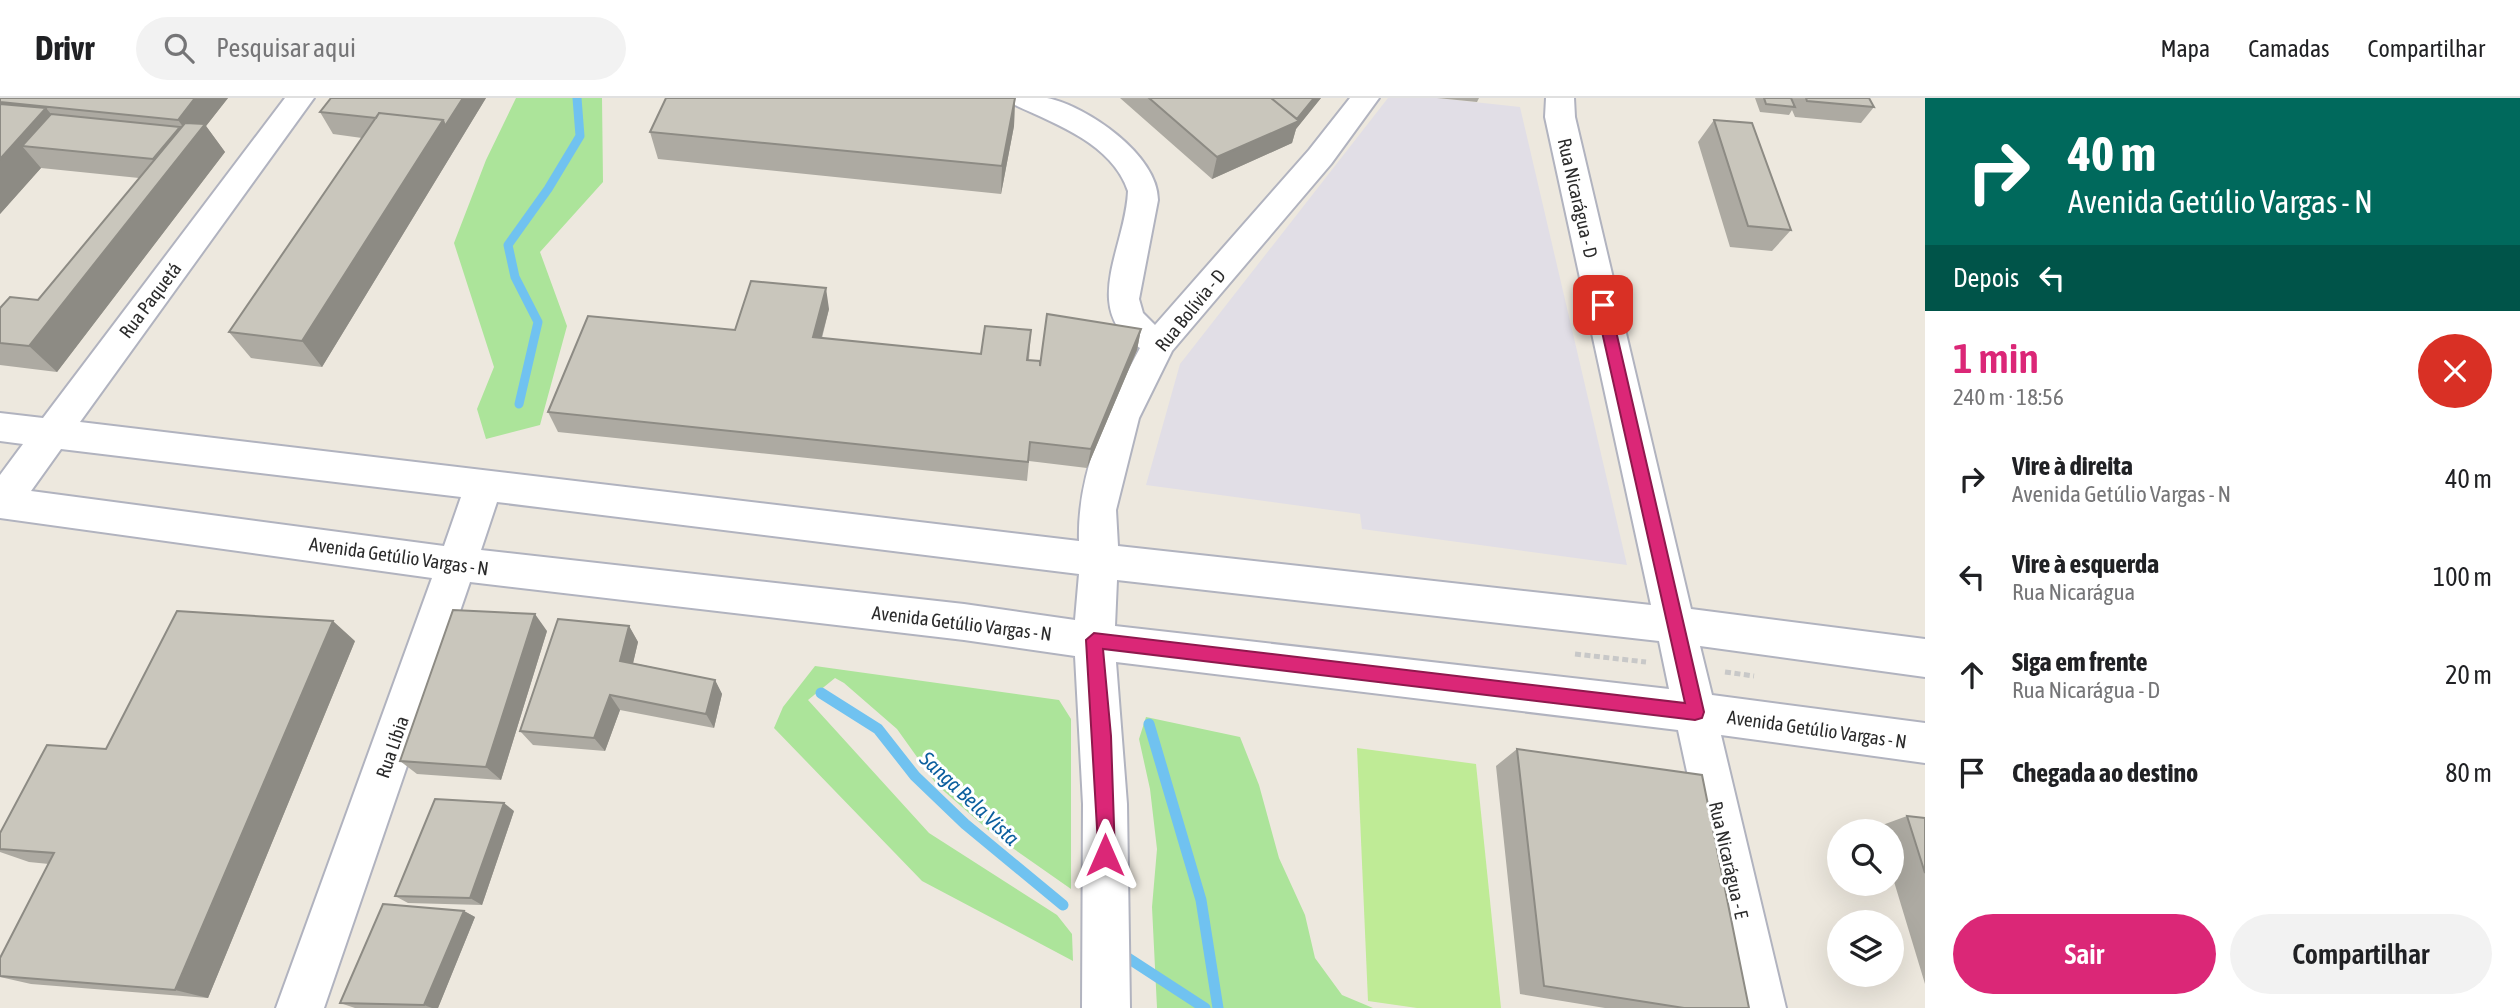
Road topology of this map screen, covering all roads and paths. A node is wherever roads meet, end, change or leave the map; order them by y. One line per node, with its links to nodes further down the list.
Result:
1 (300, 98): 7 (street, Rua Paquetá)
2 (1023, 98): 5 (street)
3 (1364, 98): 5 (street, Rua Bolívia - D)
4 (1560, 107): 12 (street, Rua Nicarágua - D)
5 (1159, 343): 10 (street, Rua Bolívia - D)
6 (0, 427): 7 (street)
7 (51, 434): 8 (street); 9 (street, Rua Paquetá)
8 (484, 486): 10 (street); 11 (street, Rua Líbia)
9 (0, 502): 11 (street, Avenida Getúlio Vargas - N)
10 (1099, 560): 12 (street); 13 (street, Rua Bolívia - D)
11 (455, 564): 13 (street, Avenida Getúlio Vargas - N); 17 (street, Rua Líbia)
12 (1674, 625): 14 (street); 15 (street, Rua Nicarágua - D)
13 (1094, 640): 15 (street, Avenida Getúlio Vargas - N); 18 (street, Rua Bolívia - D)
14 (1925, 658)
15 (1695, 712): 16 (street, Avenida Getúlio Vargas - N); 19 (street, Rua Nicarágua - E)
16 (1925, 743)
17 (300, 1008)
18 (1106, 1008)
19 (1762, 1008)

